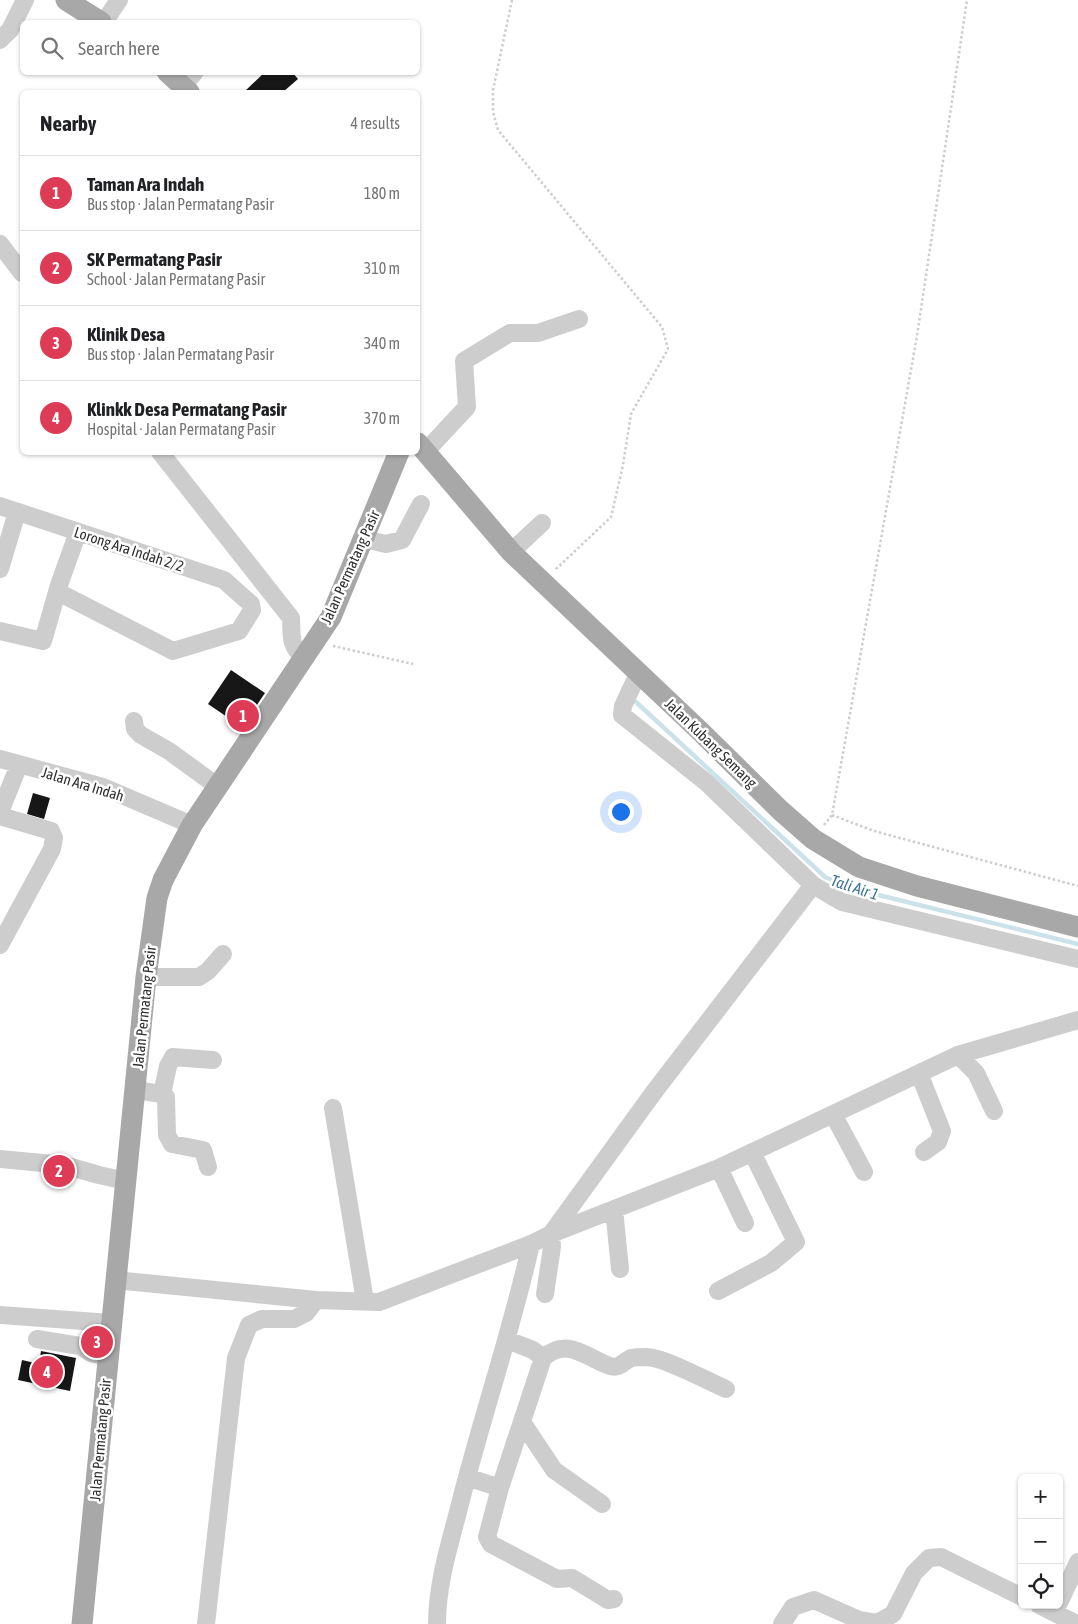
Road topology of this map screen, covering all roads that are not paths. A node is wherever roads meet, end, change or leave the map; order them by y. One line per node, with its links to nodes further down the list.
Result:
1 (25, 0): 6 (street)
2 (66, 0): 4 (main road)
3 (119, 0): 5 (street)
4 (100, 20)
5 (104, 20)
6 (0, 40)
7 (172, 75): 8 (main road)
8 (189, 84)
9 (0, 244): 10 (street)
10 (20, 269)
11 (579, 319): 12 (street)
12 (421, 447): 20 (main road, Jalan Kubang Semang)
13 (165, 455): 24 (street)
14 (398, 455): 19 (main road, Jalan Permatang Pasir)
15 (421, 504): 19 (street)
16 (8, 509): 18 (street, Lorong Ara Indah 2/2); 21 (street)
17 (542, 523): 20 (street)
18 (78, 532): 22 (street); 22 (street, Lorong Ara Indah 2/2)
19 (364, 539): 24 (main road, Jalan Permatang Pasir)
20 (511, 552): 25 (main road, Jalan Kubang Semang)
21 (1, 566)
22 (58, 592): 23 (street)
23 (0, 631)
24 (309, 650): 29 (main road, Jalan Permatang Pasir)
25 (638, 674): 32 (street); 33 (main road, Jalan Kubang Semang)
26 (134, 721): 29 (street)
27 (0, 759): 28 (street, Jalan Ara Indah)
28 (18, 765): 30 (street); 31 (street, Jalan Ara Indah)
29 (218, 786): 31 (main road, Jalan Permatang Pasir)
30 (0, 814): 34 (street)
31 (192, 825): 37 (main road, Jalan Permatang Pasir)
32 (813, 885): 36 (street); 56 (street)
33 (1078, 927)
34 (0, 945)
35 (223, 954): 37 (street)
36 (1078, 959)
37 (146, 977): 42 (main road, Jalan Permatang Pasir)
38 (1078, 1020): 39 (street)
39 (958, 1055): 41 (street); 45 (street)
40 (214, 1060): 43 (street)
41 (919, 1073): 46 (street); 48 (street)
42 (134, 1090): 43 (street); 53 (main road, Jalan Permatang Pasir)
43 (162, 1094): 50 (street)
44 (333, 1108): 63 (street)
45 (994, 1111)
46 (833, 1114): 47 (street); 52 (street)
47 (752, 1152): 51 (street); 60 (street)
48 (924, 1152)
49 (0, 1159): 53 (street)
50 (208, 1167)
51 (719, 1168): 54 (street); 55 (street)
52 (864, 1172)
53 (126, 1181): 59 (main road, Jalan Permatang Pasir)
54 (614, 1209): 56 (street); 58 (street)
55 (745, 1223)
56 (551, 1234): 57 (street); 61 (street)
57 (531, 1244): 63 (street); 67 (street)
58 (620, 1268)
59 (115, 1280): 62 (street); 65 (main road, Jalan Permatang Pasir)
60 (718, 1291)
61 (545, 1294)
62 (316, 1300): 63 (street); 80 (street)
63 (365, 1301)
64 (0, 1315): 65 (street)
65 (111, 1323): 68 (main road, Jalan Permatang Pasir)
66 (37, 1339): 68 (street)
67 (507, 1340): 69 (street); 72 (street)
68 (108, 1357): 79 (main road, Jalan Permatang Pasir)
69 (543, 1358): 70 (street); 71 (street)
70 (726, 1389)
71 (522, 1422): 73 (street); 74 (street)
72 (467, 1477): 73 (street); 81 (street)
73 (500, 1488): 77 (street)
74 (602, 1504)
75 (1078, 1562): 78 (street)
76 (1018, 1595): 82 (street)
77 (614, 1599)
78 (1060, 1613)
79 (82, 1624)
80 (206, 1624)
81 (437, 1624)
82 (782, 1624)

